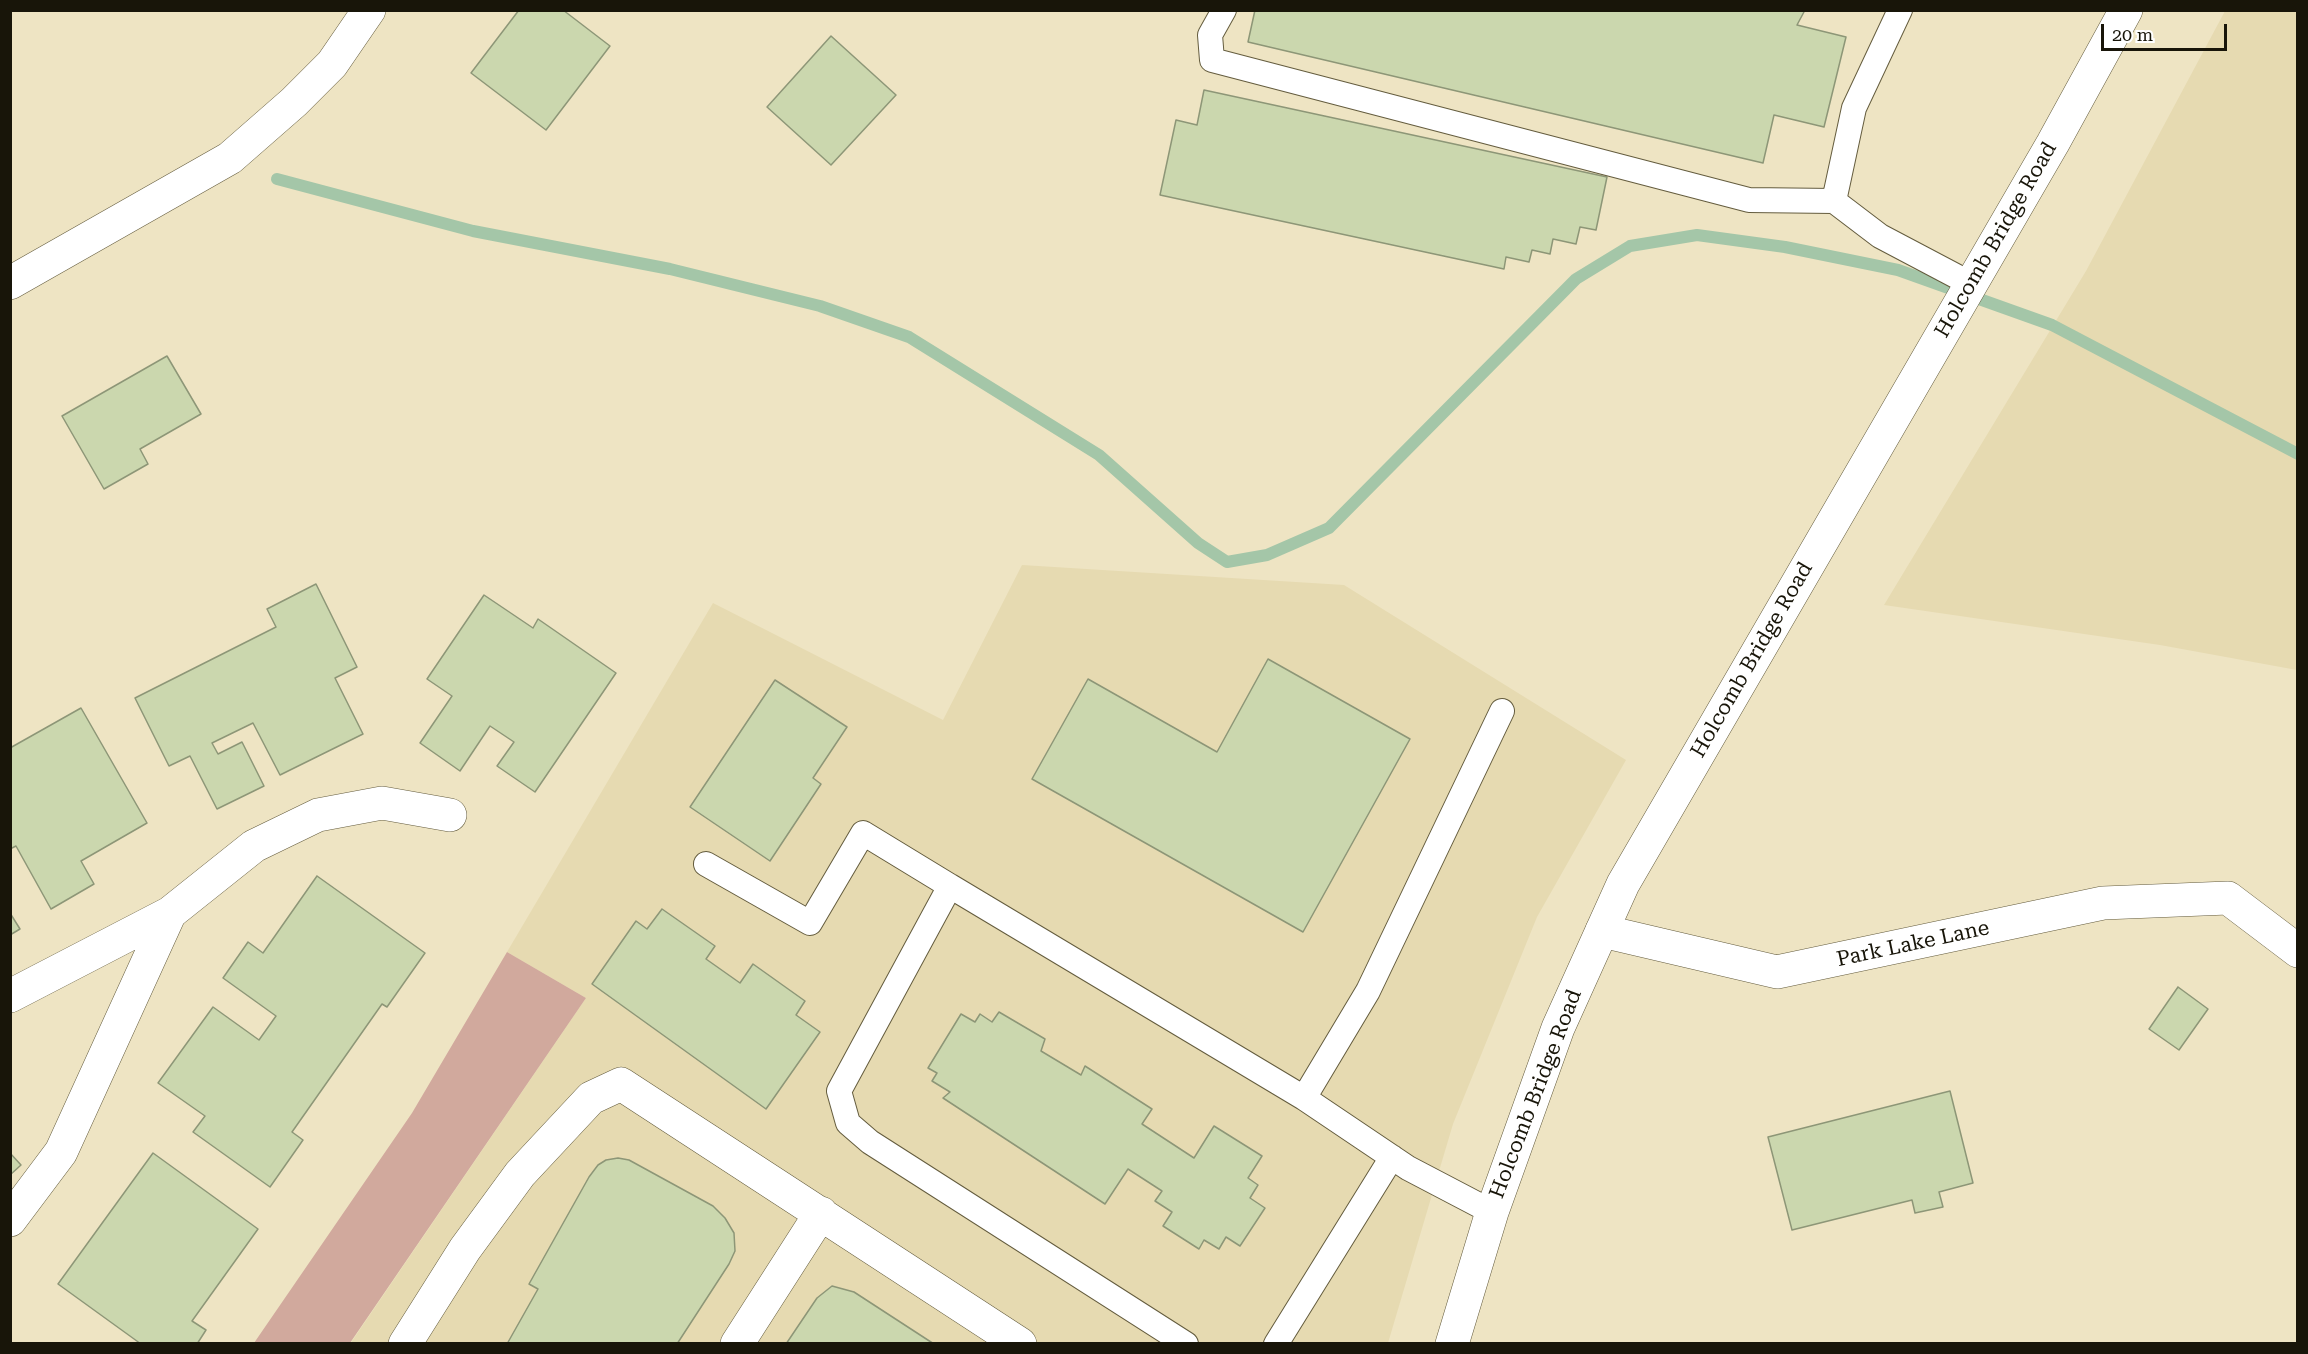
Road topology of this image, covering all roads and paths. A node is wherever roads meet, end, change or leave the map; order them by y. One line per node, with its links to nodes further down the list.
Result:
1 (369, 10): 6 (street)
2 (1224, 10): 5 (lane)
3 (1900, 10): 5 (lane)
4 (2126, 10): 7 (street, Holcomb Bridge Road)
5 (1834, 201): 7 (lane)
6 (10, 283)
7 (1971, 284): 13 (street, Holcomb Bridge Road)
8 (1502, 711): 16 (lane)
9 (450, 815): 12 (street)
10 (706, 864): 11 (lane)
11 (950, 886): 16 (lane); 24 (lane)
12 (170, 913): 15 (street); 20 (street)
13 (1602, 931): 14 (street, Park Lake Lane); 18 (street, Holcomb Bridge Road)
14 (2298, 951)
15 (10, 996)
16 (1304, 1098): 17 (lane)
17 (1392, 1157): 18 (lane); 25 (lane)
18 (1492, 1212): 26 (street, Holcomb Bridge Road)
19 (821, 1214): 21 (street); 22 (street); 23 (street)
20 (10, 1220)
21 (405, 1344)
22 (737, 1344)
23 (1020, 1344)
24 (1186, 1344)
25 (1276, 1344)
26 (1452, 1344)

